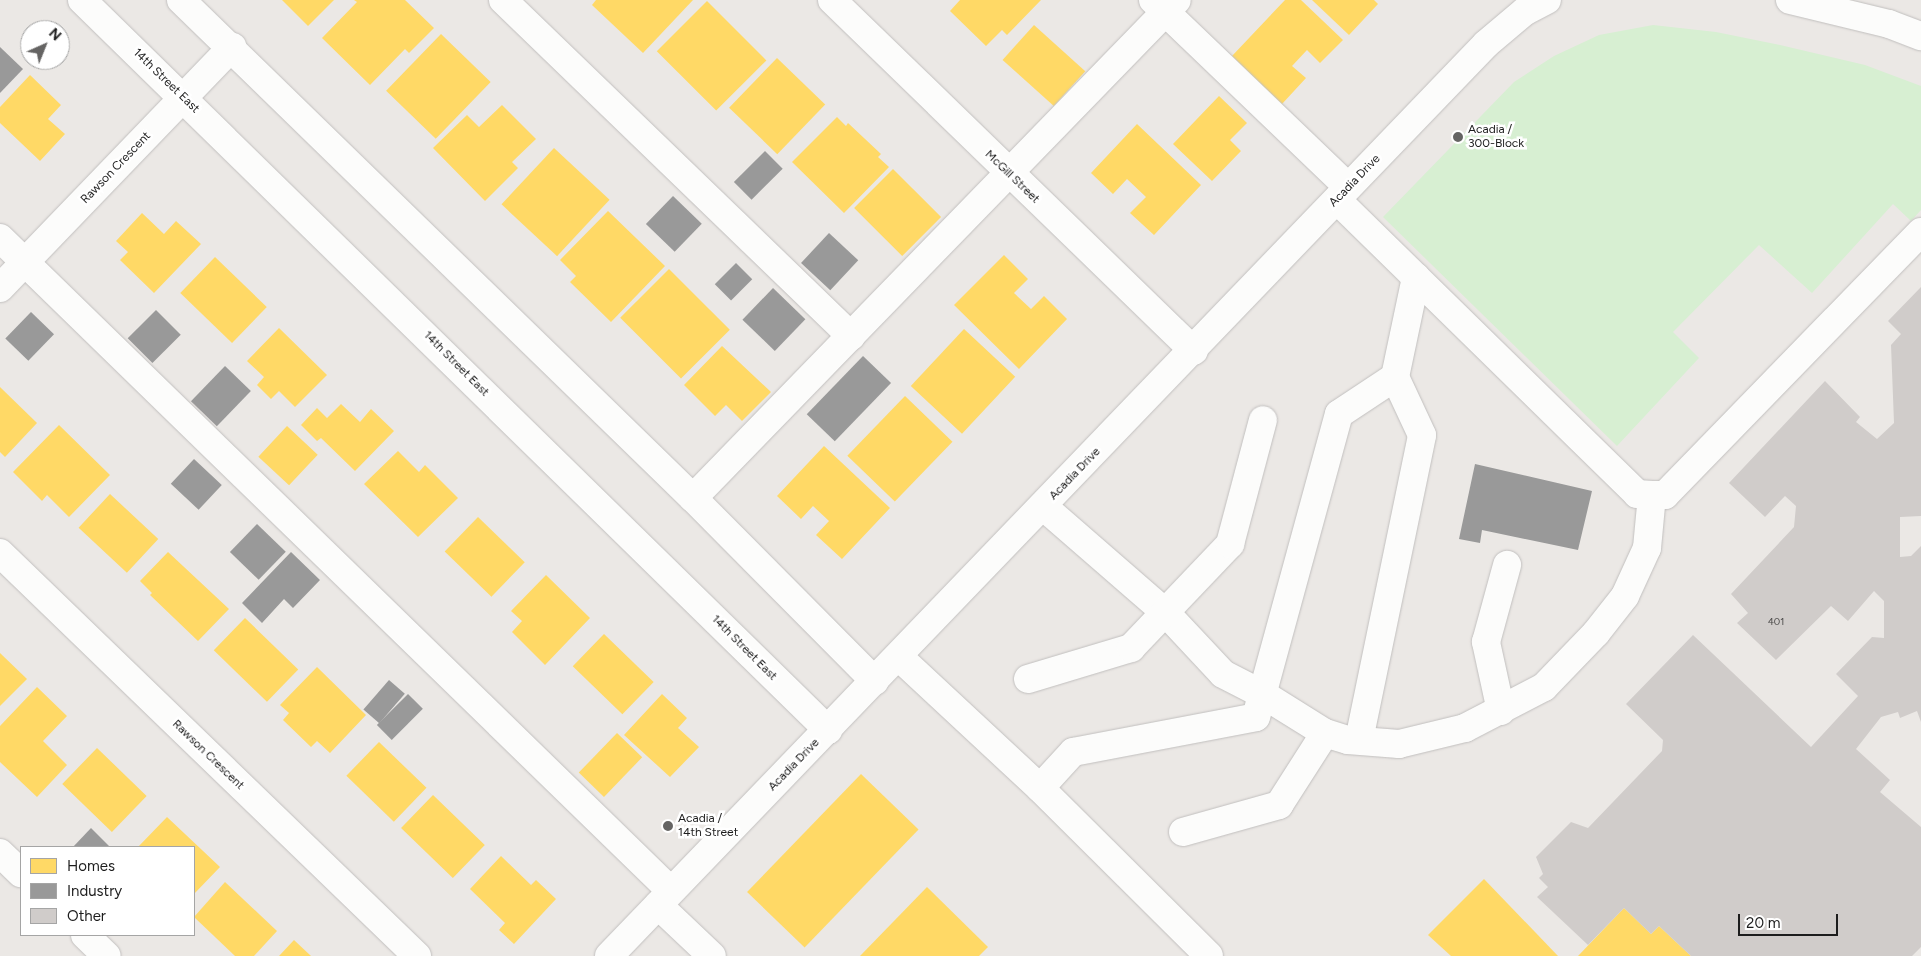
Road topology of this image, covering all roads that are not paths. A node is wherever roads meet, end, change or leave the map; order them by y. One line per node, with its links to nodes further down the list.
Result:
1 (82, 0): 10 (street, 14th Street East)
2 (181, 0): 9 (street)
3 (503, 0): 18 (street)
4 (1547, 0): 12 (street, Acadia Drive)
5 (1790, 0): 8 (street)
6 (1165, 4): 11 (street); 12 (street)
7 (846, 5): 11 (street, McGill Street)
8 (1921, 36)
9 (232, 47): 10 (street, Rawson Crescent); 23 (street)
10 (184, 97): 15 (street, Rawson Crescent); 33 (street, 14th Street East)
11 (1008, 173): 18 (street); 19 (street, McGill Street)
12 (1343, 194): 16 (street); 19 (street, Acadia Drive)
13 (1921, 232): 22 (street)
14 (0, 238): 15 (street)
15 (25, 262): 17 (street, Rawson Crescent); 40 (street)
16 (1416, 277): 20 (street); 22 (street)
17 (0, 288)
18 (851, 336): 23 (street)
19 (1194, 351): 24 (street, Acadia Drive)
20 (1395, 377): 31 (street); 35 (street)
21 (1263, 420): 27 (street)
22 (1652, 495): 32 (street)
23 (693, 498): 30 (street)
24 (1044, 507): 27 (street); 28 (street, Acadia Drive)
25 (0, 553): 43 (street, Rawson Crescent)
26 (1506, 565): 32 (street)
27 (1166, 613): 29 (street); 31 (street)
28 (898, 657): 30 (street, Acadia Drive); 36 (street)
29 (1028, 678)
30 (875, 681): 33 (street, Acadia Drive)
31 (1264, 695): 34 (street); 36 (street)
32 (1501, 711): 35 (street)
33 (828, 730): 40 (street, Acadia Drive)
34 (1325, 733): 35 (street); 37 (street)
35 (1359, 740)
36 (1040, 788): 46 (street)
37 (1183, 832)
38 (0, 853): 39 (street)
39 (20, 872)
40 (664, 898): 44 (street, Acadia Drive); 45 (street)
41 (86, 936): 42 (street)
42 (107, 956)
43 (417, 956)
44 (609, 956)
45 (712, 956)
46 (1209, 956)

